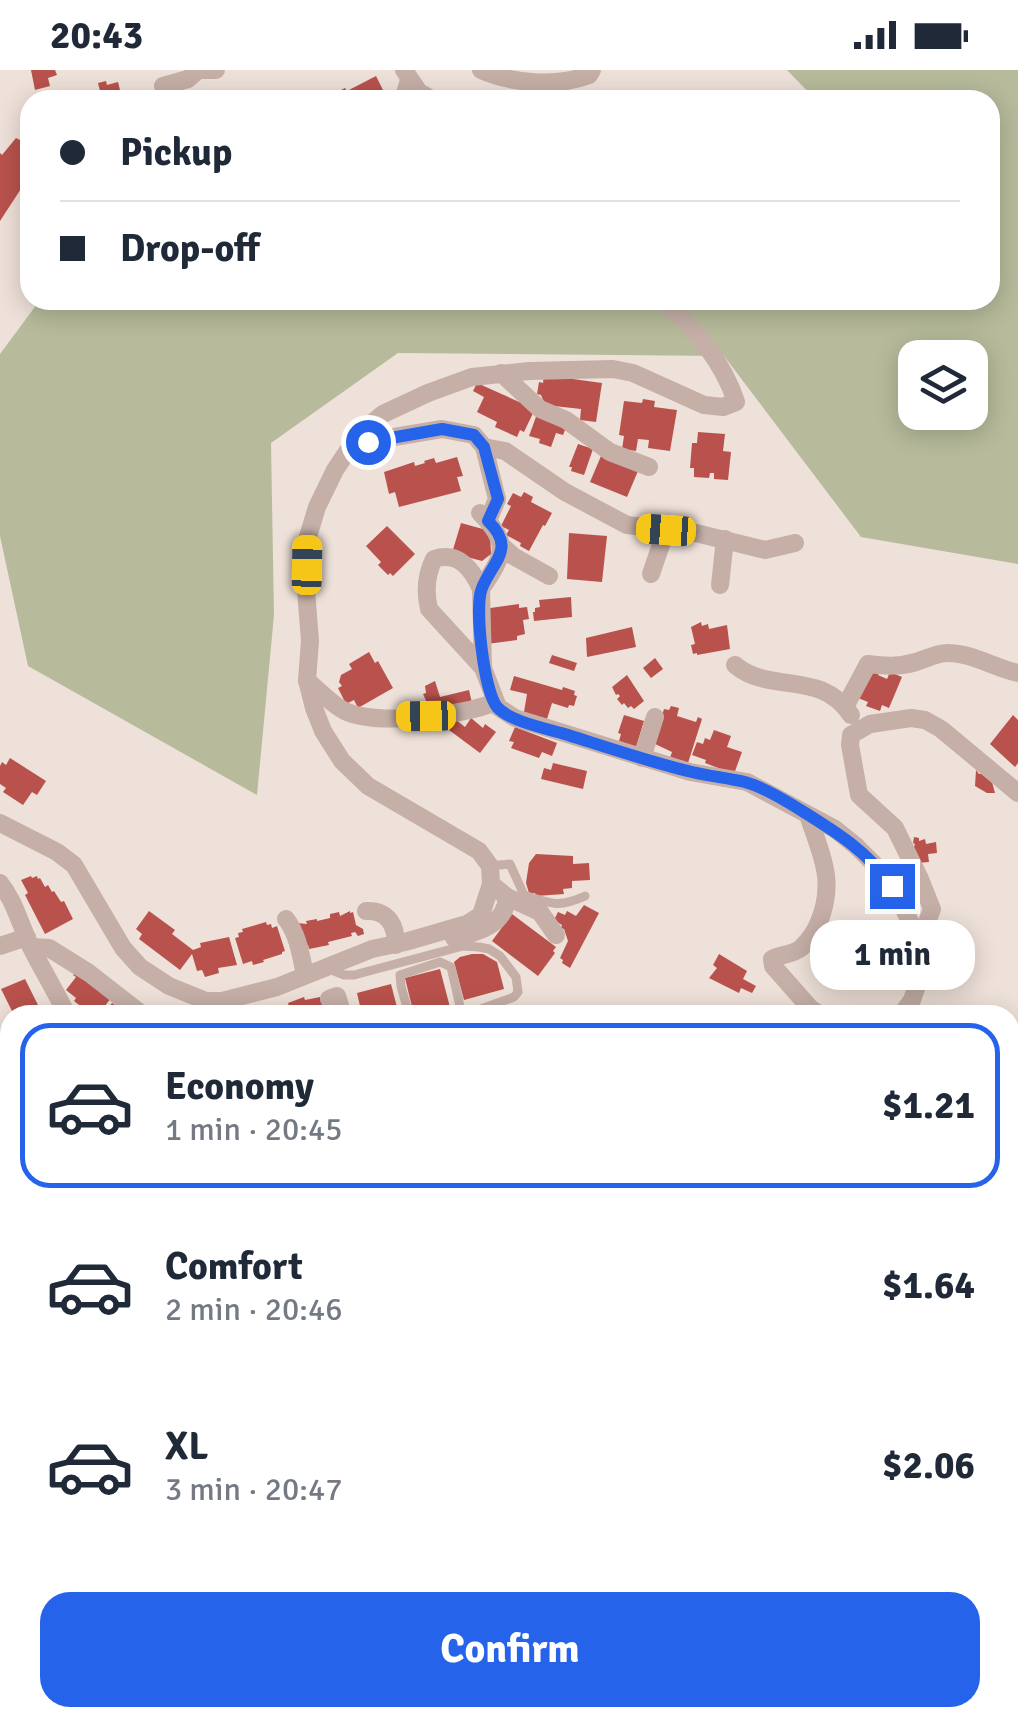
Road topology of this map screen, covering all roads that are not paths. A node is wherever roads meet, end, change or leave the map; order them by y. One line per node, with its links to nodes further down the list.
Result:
1 (481, 70): 2 (street)
2 (592, 70)
3 (205, 71): 4 (street)
4 (163, 86)
5 (671, 310): 6 (street)
6 (501, 373): 7 (street); 9 (street)
7 (352, 444): 8 (street); 21 (street)
8 (484, 447): 10 (street); 13 (street)
9 (649, 467)
10 (666, 530): 11 (street); 14 (street)
11 (726, 539): 12 (street); 16 (street)
12 (795, 543)
13 (501, 545): 15 (street); 17 (street)
14 (650, 574)
15 (549, 576)
16 (720, 584)
17 (481, 589): 19 (street); 19 (street)
18 (736, 665): 23 (street)
19 (483, 668): 22 (street)
20 (1018, 673): 23 (street)
21 (307, 680): 22 (street); 30 (street)
22 (495, 702): 26 (street)
23 (846, 707): 25 (street)
24 (655, 717): 26 (street)
25 (851, 736): 27 (street); 38 (street)
26 (642, 758): 28 (street)
27 (1018, 794)
28 (808, 815): 38 (street); 51 (street)
29 (0, 822): 43 (street)
30 (491, 875): 32 (lane); 33 (street); 39 (street)
31 (0, 882): 37 (street)
32 (584, 896)
33 (507, 897): 36 (street); 41 (street)
34 (366, 911): 39 (street)
35 (286, 919): 43 (street)
36 (556, 935)
37 (29, 942): 40 (street); 45 (street); 46 (street)
38 (920, 942): 52 (street)
39 (396, 944): 41 (street)
40 (0, 946)
41 (372, 949): 42 (street)
42 (324, 966): 43 (street); 50 (lane)
43 (305, 975)
44 (329, 999): 47 (street)
45 (61, 1005)
46 (130, 1005)
47 (340, 1005)
48 (406, 1005): 49 (lane)
49 (460, 1005)
50 (491, 1005)
51 (807, 1005)
52 (908, 1005)

